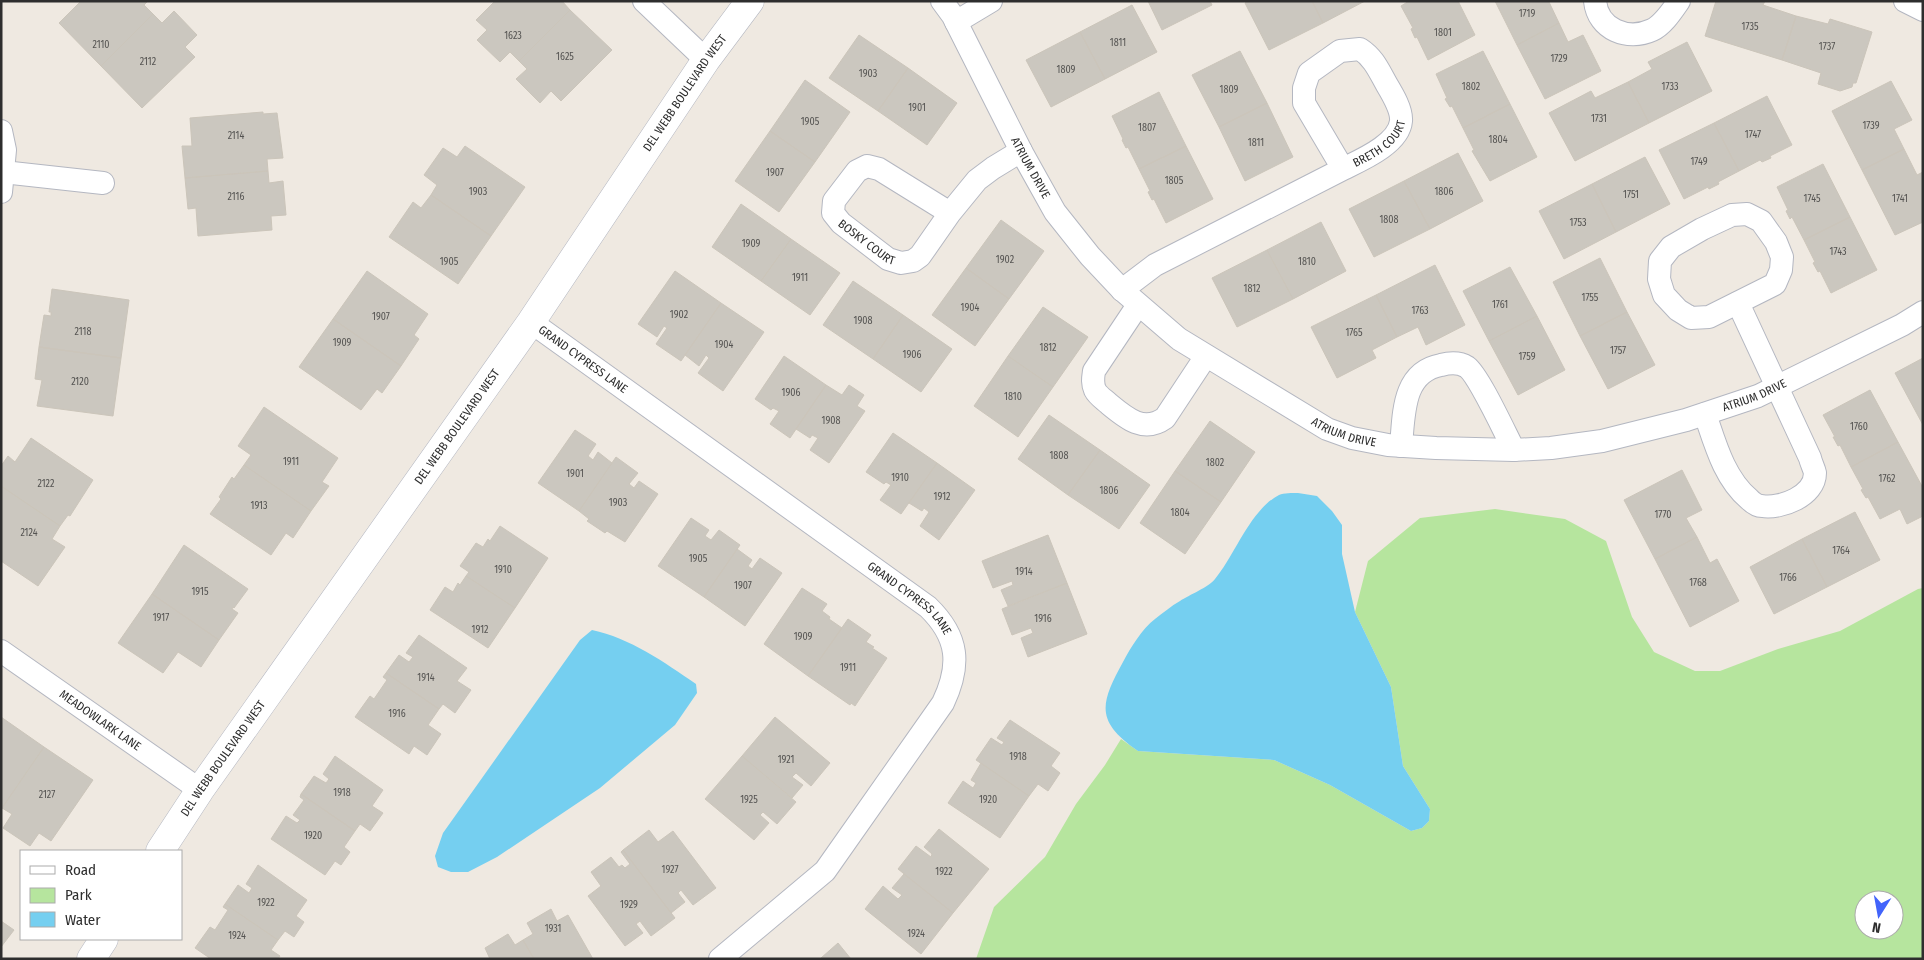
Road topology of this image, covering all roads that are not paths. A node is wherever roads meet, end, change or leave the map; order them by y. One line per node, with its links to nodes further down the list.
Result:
1 (644, 1): 10 (street)
2 (750, 1): 10 (street, DEL WEBB BOULEVARD WEST)
3 (942, 1): 9 (street, ATRIUM DRIVE)
4 (991, 1): 9 (street)
5 (1595, 1): 6 (street)
6 (1679, 1)
7 (1905, 1): 8 (street)
8 (1923, 10)
9 (956, 22): 12 (street, ATRIUM DRIVE)
10 (706, 60): 21 (street, DEL WEBB BOULEVARD WEST)
11 (1, 131): 14 (street)
12 (1021, 151): 16 (street, BOSKY COURT); 17 (street, ATRIUM DRIVE)
13 (1343, 169): 13 (street, BRETH COURT); 17 (street, BRETH COURT)
14 (2, 182): 15 (street)
15 (103, 183)
16 (950, 213): 16 (street, BOSKY COURT)
17 (1122, 290): 19 (street, ATRIUM DRIVE)
18 (1738, 303): 18 (street); 23 (street)
19 (1138, 305): 22 (street, ATRIUM DRIVE); 22 (street)
20 (1923, 312): 23 (street, ATRIUM DRIVE)
21 (531, 322): 28 (street, DEL WEBB BOULEVARD WEST); 32 (street, GRAND CYPRESS LANE)
22 (1206, 356): 25 (street, ATRIUM DRIVE)
23 (1777, 386): 24 (street, ATRIUM DRIVE); 24 (street)
24 (1705, 414): 26 (street, ATRIUM DRIVE)
25 (1401, 446): 26 (street, ATRIUM DRIVE); 26 (street)
26 (1514, 450)
27 (1, 651): 28 (street, MEADOWLARK LANE)
28 (200, 790): 29 (street, DEL WEBB BOULEVARD WEST)
29 (161, 850)
30 (103, 940): 31 (street)
31 (91, 959)
32 (720, 959)

